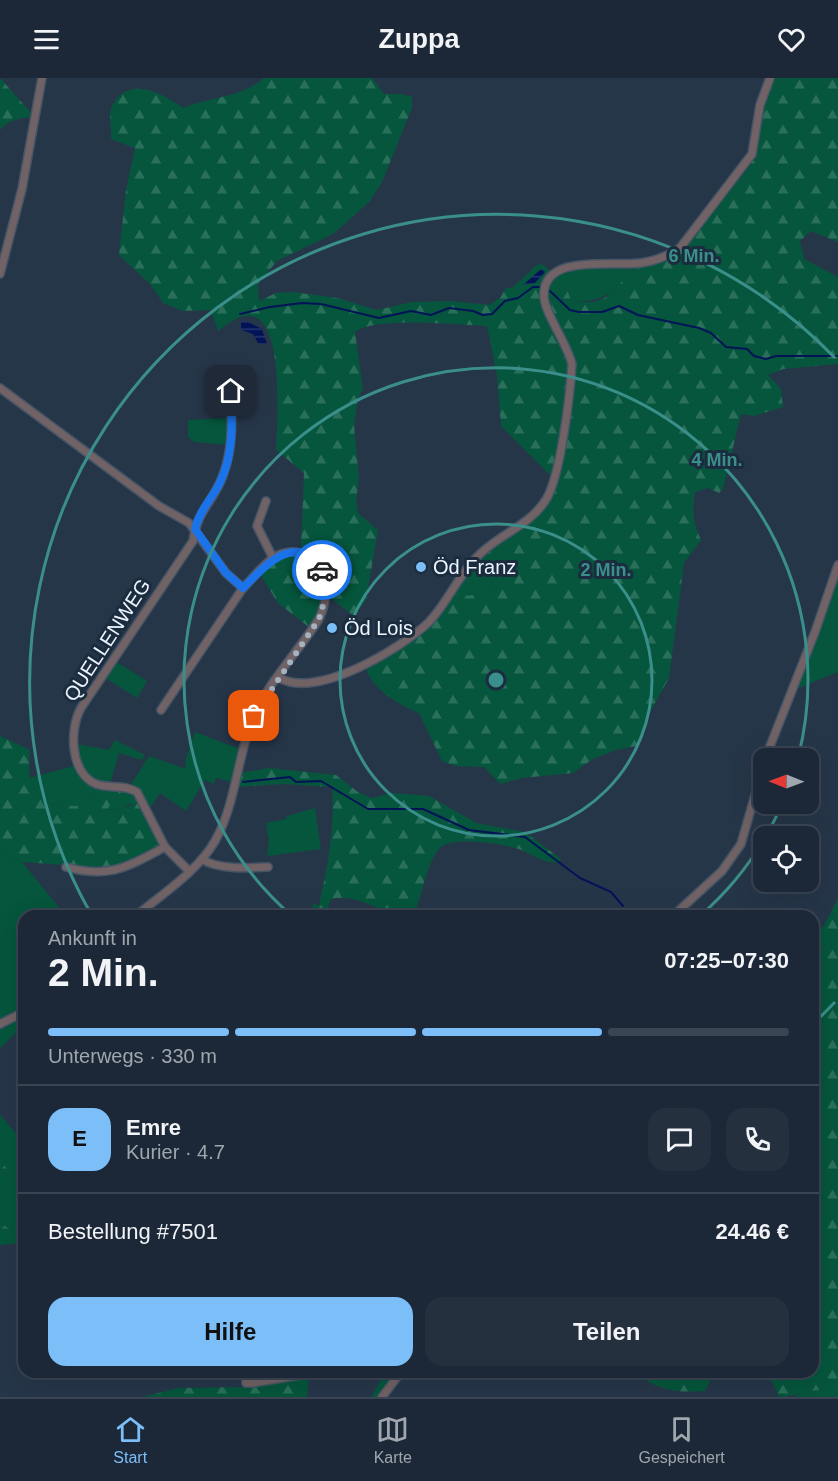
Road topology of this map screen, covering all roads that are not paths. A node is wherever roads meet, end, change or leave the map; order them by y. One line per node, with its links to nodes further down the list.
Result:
1 (42, 78): 3 (street)
2 (770, 78): 11 (street)
3 (0, 274)
4 (230, 385): 7 (street, QUELLENWEG)
5 (0, 388): 7 (street)
6 (266, 501): 8 (street)
7 (195, 529): 10 (street); 15 (street, QUELLENWEG)
8 (273, 558): 10 (street); 11 (street)
9 (838, 565): 13 (street)
10 (243, 588): 12 (street)
11 (278, 677): 16 (street)
12 (161, 710)
13 (769, 748)
14 (753, 806): 21 (street)
15 (165, 847): 17 (street); 19 (street, QUELLENWEG)
16 (202, 859): 18 (street); 19 (street)
17 (66, 867)
18 (268, 867)
19 (189, 871): 20 (street)
20 (143, 910)
21 (679, 910)
22 (18, 1015): 23 (street)
23 (0, 1024)
24 (246, 1378): 25 (street)
25 (284, 1378)
26 (396, 1378): 27 (street)
27 (382, 1397)

